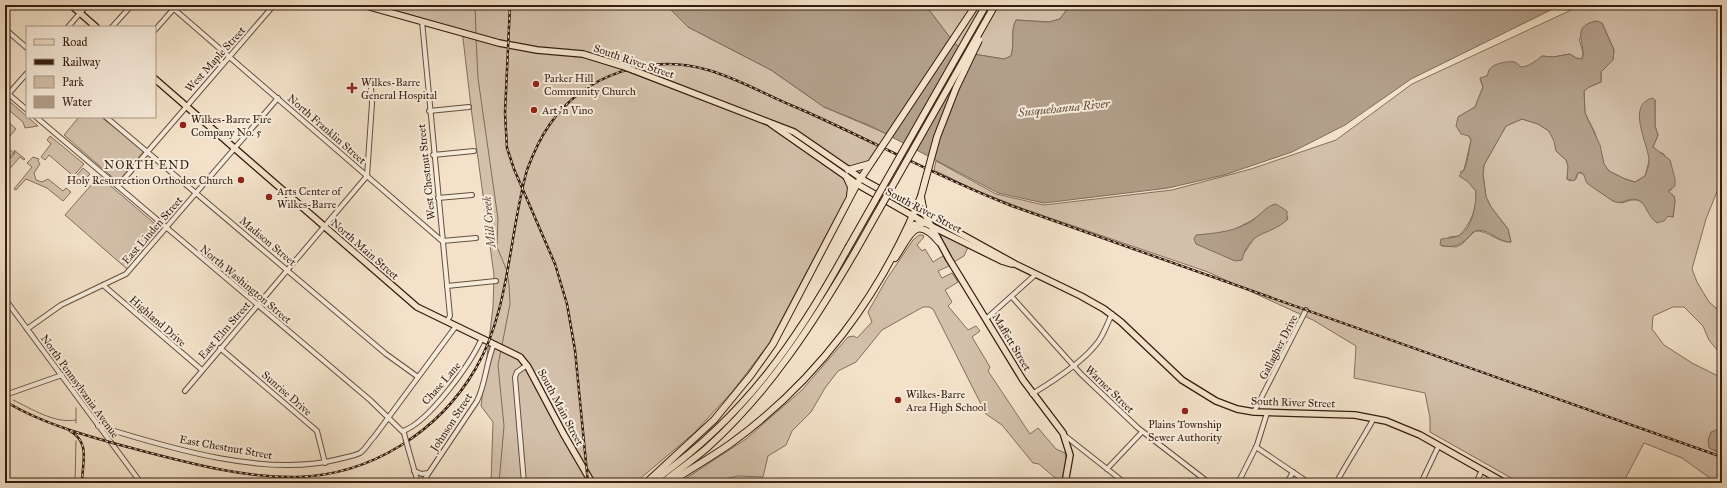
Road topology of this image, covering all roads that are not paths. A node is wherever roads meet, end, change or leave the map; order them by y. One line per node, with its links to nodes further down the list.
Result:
1 (71, 5): 10 (main road)
2 (87, 5): 10 (street)
3 (132, 5): 14 (street)
4 (274, 5): 18 (street, West Maple Street)
5 (363, 5): 11 (main road, South River Street)
6 (976, 5): 35 (highway, bridge)
7 (986, 5): 107 (highway, bridge)
8 (995, 5): 43 (highway, bridge); 108 (highway, bridge)
9 (176, 7): 16 (street); 18 (street, North Franklin Street)
10 (80, 13): 12 (street); 13 (main road)
11 (422, 21): 28 (street, West Chestnut Street); 36 (main road, South River Street, bridge)
12 (69, 26)
13 (95, 26)
14 (113, 26)
15 (5, 29): 17 (street)
16 (156, 29)
17 (26, 47)
18 (229, 57): 24 (street, North Franklin Street); 25 (street, West Maple Street)
19 (26, 74): 22 (street)
20 (156, 80): 25 (main road, North Main Street)
21 (371, 87): 37 (street)
22 (7, 92): 23 (street); 27 (street)
23 (5, 98)
24 (278, 98): 31 (street, East Linden Street); 37 (street, North Franklin Street)
25 (186, 106): 31 (main road, North Main Street); 32 (street, West Maple Street)
26 (470, 107): 28 (street)
27 (26, 109)
28 (429, 110): 34 (street, West Chestnut Street)
29 (37, 118): 40 (street, North Washington Street)
30 (107, 118): 32 (street, Madison Street)
31 (235, 148): 41 (street, East Linden Street); 50 (main road, North Main Street)
32 (148, 151): 40 (street, West Maple Street); 41 (street, Madison Street)
33 (474, 151): 34 (street)
34 (433, 154): 44 (street, West Chestnut Street)
35 (872, 161): 36 (highway); 38 (highway)
36 (847, 173): 38 (main road, South River Street); 39 (main road, South River Street); 45 (highway)
37 (367, 176): 50 (street, East Elm Street); 53 (street, North Franklin Street)
38 (861, 178): 39 (highway); 46 (main road, South River Street)
39 (857, 184): 45 (highway); 48 (main road, South River Street)
40 (118, 186): 51 (street, North Washington Street)
41 (196, 193): 51 (street, East Linden Street); 57 (street, Madison Street)
42 (472, 195): 44 (street)
43 (921, 196): 46 (highway); 47 (highway)
44 (438, 198): 53 (street, West Chestnut Street)
45 (850, 198): 106 (highway)
46 (916, 209): 47 (main road, South River Street); 48 (highway)
47 (924, 213): 49 (main road, Maffett Street); 56 (main road, South River Street)
48 (913, 216): 49 (main road, South River Street); 55 (highway)
49 (927, 224): 54 (main road, Maffett Street); 55 (highway); 56 (main road, South River Street)
50 (324, 227): 57 (street, East Elm Street); 69 (main road, North Main Street)
51 (166, 228): 61 (street, East Linden Street); 65 (street, North Washington Street)
52 (476, 238): 53 (street)
53 (442, 241): 62 (street, West Chestnut Street)
54 (939, 242): 58 (highway); 68 (main road, Maffett Street)
55 (896, 250): 58 (highway)
56 (1015, 264): 59 (main road, South River Street)
57 (288, 270): 65 (street, East Elm Street); 80 (street, Madison Street)
58 (883, 274): 109 (highway)
59 (1035, 275): 63 (street); 67 (main road, South River Street)
60 (496, 281): 62 (street)
61 (103, 285): 71 (street, East Linden Street); 78 (street, Highland Drive)
62 (447, 286): 69 (street, West Chestnut Street)
63 (1012, 297): 68 (street); 77 (street, Warner Street)
64 (5, 299): 71 (street, North Pennsylvania Avenue)
65 (257, 305): 74 (street, East Elm Street); 86 (street, North Washington Street)
66 (1306, 310): 84 (street, Gallagher Drive)
67 (1112, 314): 77 (street); 84 (main road, South River Street)
68 (986, 319): 82 (main road, Maffett Street)
69 (447, 321): 70 (main road, North Main Street)
70 (456, 326): 72 (main road, North Main Street); 80 (street, East Chestnut Street)
71 (27, 329): 79 (street, North Pennsylvania Avenue)
72 (482, 338): 73 (main road, North Main Street); 89 (street, Chase Lane)
73 (496, 345): 75 (main road, North Main Street); 98 (street, Johnson Street)
74 (220, 348): 78 (street, East Elm Street); 94 (street, Sunrise Drive)
75 (506, 349): 76 (main road, South Main Street)
76 (527, 365): 104 (street); 105 (main road, South Main Street)
77 (1073, 365): 82 (street); 90 (street, Warner Street)
78 (202, 370): 81 (street, East Elm Street)
79 (62, 375): 83 (street); 88 (street, North Pennsylvania Avenue)
80 (418, 377): 86 (street, East Chestnut Street)
81 (185, 391)
82 (1032, 394): 91 (main road, Maffett Street)
83 (5, 395)
84 (1254, 412): 85 (main road, South River Street)
85 (1266, 413): 87 (main road, South River Street); 93 (street)
86 (389, 417): 89 (street, North Washington Street); 94 (street, East Chestnut Street)
87 (1374, 418): 92 (main road, South River Street); 115 (street)
88 (98, 426): 94 (street, East Chestnut Street); 101 (street, North Pennsylvania Avenue)
89 (404, 432): 97 (street, bridge)
90 (1142, 432): 95 (street); 100 (street, Warner Street)
91 (1063, 434): 95 (street); 110 (main road, Maffett Street)
92 (1439, 445): 96 (main road, South River Street); 116 (street)
93 (1256, 447): 99 (street); 112 (street)
94 (324, 463)
95 (1107, 469): 111 (street)
96 (1482, 470): 117 (street); 118 (main road, South River Street)
97 (414, 471): 98 (street); 102 (street)
98 (429, 472): 103 (street, Johnson Street)
99 (1293, 472): 113 (street); 114 (street)
100 (1208, 482)
101 (141, 483)
102 (418, 483)
103 (422, 483)
104 (524, 483)
105 (592, 483)
106 (646, 483)
107 (650, 483)
108 (662, 483)
109 (669, 483)
110 (1065, 483)
111 (1125, 483)
112 (1238, 483)
113 (1287, 483)
114 (1309, 483)
115 (1336, 483)
116 (1422, 483)
117 (1476, 483)
118 (1505, 483)

